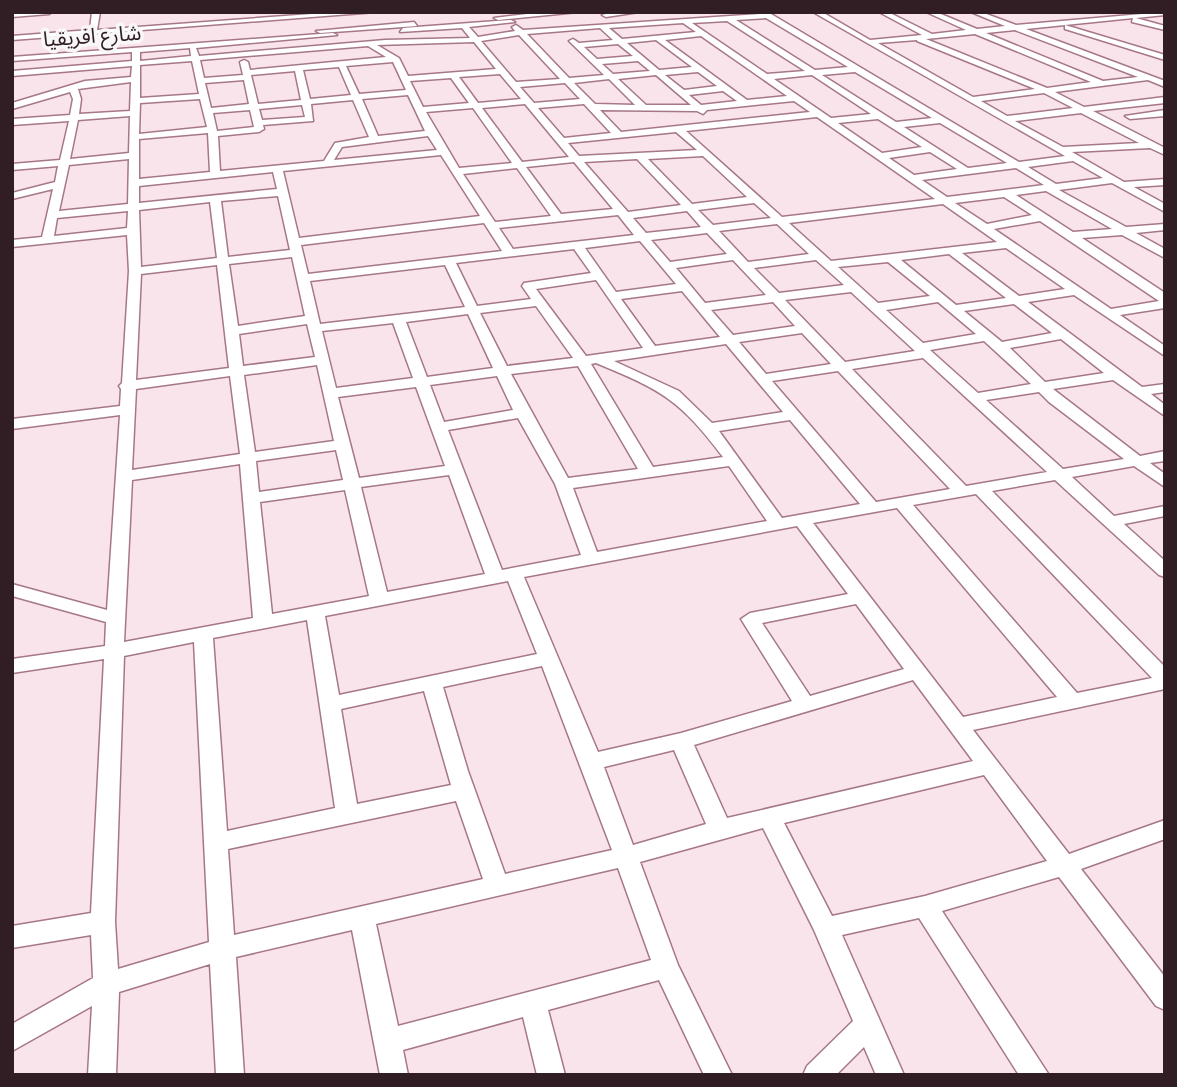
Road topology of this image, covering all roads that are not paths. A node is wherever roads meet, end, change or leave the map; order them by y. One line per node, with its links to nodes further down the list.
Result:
1 (49, 12): 17 (street)
2 (54, 12): 47 (street)
3 (96, 12): 41 (street)
4 (188, 12): 33 (street)
5 (232, 12): 28 (street)
6 (373, 12): 13 (street)
7 (636, 12): 22 (street)
8 (816, 12): 57 (street)
9 (882, 12): 50 (street)
10 (929, 12): 43 (street)
11 (974, 12): 38 (street)
12 (1110, 12): 24 (street)
13 (359, 13): 18 (street)
14 (1165, 13): 24 (street)
15 (317, 14): 18 (street); 21 (street)
16 (764, 14): 25 (street); 61 (street)
17 (12, 15)
18 (336, 15): 40 (street)
19 (496, 15): 20 (street, شارع افريقيا); 40 (street, شارع افريقيا)
20 (578, 15): 29 (street, شارع افريقيا)
21 (273, 16): 28 (street)
22 (594, 16)
23 (1050, 16): 30 (street)
24 (1127, 17): 27 (street); 36 (street)
25 (728, 18): 26 (street); 64 (street)
26 (684, 21): 31 (street); 46 (street)
27 (1086, 21): 30 (street); 39 (street)
28 (234, 22): 33 (street)
29 (510, 22): 34 (street, شارع افريقيا); 42 (street)
30 (1071, 23): 32 (street)
31 (664, 24): 35 (street); 49 (street)
32 (1059, 24): 38 (street); 76 (street)
33 (190, 26): 41 (street); 58 (street)
34 (464, 26): 44 (street, شارع افريقيا); 54 (street)
35 (602, 26): 37 (street); 55 (street)
36 (1165, 28)
37 (560, 29): 42 (street); 63 (street)
38 (1016, 29): 43 (street); 95 (street)
39 (1112, 29)
40 (342, 31): 44 (street, شارع افريقيا); 48 (street, شارع افريقيا)
41 (93, 32): 45 (street)
42 (522, 32): 54 (street); 73 (street)
43 (975, 32): 50 (street); 99 (street)
44 (363, 33): 60 (street)
45 (67, 34): 47 (street); 62 (street)
46 (703, 34): 49 (street); 70 (street)
47 (50, 36): 51 (street)
48 (294, 36): 58 (street, شارع افريقيا); 68 (street)
49 (681, 36): 52 (street)
50 (931, 36): 53 (street)
51 (12, 38)
52 (658, 38): 55 (street); 84 (street)
53 (918, 38): 57 (street); 106 (street)
54 (477, 40): 60 (street); 86 (street)
55 (621, 41): 63 (street); 75 (street)
56 (853, 41): 57 (street)
57 (867, 41): 113 (street)
58 (193, 43): 62 (street, شارع افريقيا); 79 (street); 82 (street, شارع افريقيا)
59 (826, 43): 61 (street)
60 (369, 44): 68 (street); 78 (street)
61 (813, 44): 85 (street)
62 (112, 46): 72 (street, شارع افريقيا)
63 (580, 47): 66 (street); 80 (street)
64 (775, 48): 65 (street); 88 (street)
65 (752, 50)
66 (569, 51)
67 (741, 51): 70 (street)
68 (294, 52): 74 (street); 83 (street)
69 (556, 52): 73 (street)
70 (729, 52): 94 (street)
71 (12, 53): 72 (street, شارع افريقيا)
72 (36, 54): 77 (street, شارع افريقيا); 82 (street, شارع افريقيا)
73 (543, 54): 97 (street)
74 (242, 55): 79 (street); 90 (street)
75 (641, 58): 80 (street); 87 (street)
76 (1165, 58)
77 (12, 59)
78 (395, 59): 81 (street); 96 (street)
79 (194, 60): 82 (street); 98 (street)
80 (596, 62): 93 (street)
81 (341, 63): 83 (street); 111 (street)
82 (135, 64): 89 (street); 104 (street); 120 (street)
83 (300, 68): 90 (street); 123 (street)
84 (700, 69): 87 (street); 105 (street)
85 (855, 69): 88 (street); 103 (street)
86 (503, 71): 92 (street); 101 (street)
87 (658, 73): 93 (street); 109 (street)
88 (814, 73): 94 (street); 107 (street)
89 (14, 74): 102 (street)
90 (247, 75): 98 (street); 121 (street)
91 (1165, 75): 95 (street)
92 (454, 76): 96 (street); 119 (street)
93 (612, 77): 97 (street); 124 (street)
94 (766, 77): 112 (street)
95 (1149, 77): 99 (street); 100 (street)
96 (406, 79): 108 (street)
97 (569, 80): 101 (street); 117 (street)
98 (202, 81): 110 (street)
99 (1101, 84): 106 (street)
100 (1165, 84)
101 (516, 85): 116 (street)
102 (14, 86)
103 (884, 86): 107 (street); 136 (street)
104 (73, 88): 118 (street); 132 (street)
105 (726, 89): 109 (street); 115 (street)
106 (1044, 90): 113 (street); 127 (street)
107 (840, 91): 131 (street)
108 (413, 93): 111 (street); 126 (street)
109 (682, 93): 125 (street)
110 (203, 96): 120 (street); 128 (street)
111 (356, 97): 122 (street); 123 (street)
112 (795, 98): 115 (street); 130 (street)
113 (971, 100): 134 (street)
114 (1165, 100): 127 (street)
115 (745, 103): 125 (street)
116 (530, 104): 117 (street); 119 (street); 147 (street)
117 (591, 104): 124 (street); 144 (street)
118 (12, 106)
119 (475, 106): 126 (street); 163 (street)
120 (135, 107): 132 (street); 145 (street)
121 (255, 107): 123 (street); 128 (street); 137 (street)
122 (362, 107): 123 (street); 146 (street)
123 (306, 108): 137 (street)
124 (644, 108): 125 (street)
125 (699, 108): 139 (street)
126 (423, 110): 143 (street)
127 (1082, 110): 133 (street); 134 (street)
128 (207, 111): 142 (street)
129 (1165, 113): 133 (street)
130 (820, 114): 135 (street); 139 (street)
131 (878, 116): 135 (street); 140 (street)
132 (74, 117): 138 (street); 160 (street)
133 (1100, 118): 149 (street)
134 (1005, 119): 151 (street)
135 (829, 121): 157 (street)
136 (942, 121): 140 (street); 162 (street)
137 (257, 123): 142 (street)
138 (15, 125)
139 (718, 125): 141 (street)
140 (893, 125): 150 (street)
141 (679, 129): 144 (street); 154 (street)
142 (212, 132): 145 (street); 168 (street)
143 (431, 132): 146 (street); 152 (street)
144 (619, 135): 147 (street)
145 (135, 137): 155 (street)
146 (375, 139): 161 (street)
147 (559, 141): 159 (street)
148 (1165, 144): 149 (street)
149 (1151, 145): 151 (street); 153 (street)
150 (932, 149): 157 (street); 166 (street)
151 (1063, 150): 158 (street)
152 (443, 152): 161 (street); 167 (street)
153 (1165, 152)
154 (707, 153): 156 (street); 179 (street)
155 (134, 156): 160 (street); 171 (street)
156 (640, 156): 159 (street); 182 (street)
157 (879, 156): 169 (street)
158 (1076, 158): 162 (street); 172 (street)
159 (576, 159): 163 (street); 184 (street)
160 (64, 163): 164 (street); 173 (street)
161 (327, 164): 165 (street)
162 (1016, 164): 166 (street); 174 (street)
163 (518, 165): 167 (street); 187 (street)
164 (12, 167)
165 (277, 169): 168 (street); 175 (street)
166 (966, 171): 169 (street)
167 (455, 172): 189 (street)
168 (215, 175): 171 (street)
169 (912, 178): 180 (street)
170 (1165, 182): 172 (street)
171 (135, 183): 181 (street)
172 (1119, 183): 174 (street); 183 (street)
173 (58, 184): 177 (street); 185 (street)
174 (1051, 188): 176 (street); 194 (street)
175 (282, 192): 178 (street); 201 (street)
176 (1006, 193): 180 (street); 186 (street)
177 (12, 196)
178 (215, 199): 181 (street); 206 (street)
179 (756, 199): 182 (street); 188 (street)
180 (944, 200): 188 (street); 192 (street)
181 (134, 207): 185 (street); 193 (street)
182 (688, 208): 184 (street); 191 (street)
183 (1165, 208)
184 (622, 213): 187 (street); 196 (street)
185 (52, 215): 197 (street)
186 (1042, 217): 192 (street); 195 (street)
187 (558, 218): 189 (street)
188 (777, 219): 191 (street); 209 (street)
189 (489, 223): 201 (street); 205 (street)
190 (1165, 226): 194 (street)
191 (707, 227): 196 (street); 208 (street)
192 (984, 228): 199 (street)
193 (133, 231): 197 (street); 211 (street)
194 (1126, 231): 195 (street); 203 (street)
195 (1071, 236): 222 (street)
196 (642, 237): 200 (street); 210 (street)
197 (47, 240): 198 (street)
198 (12, 244)
199 (1009, 244): 202 (street); 217 (street)
200 (578, 246): 205 (street); 212 (street)
201 (295, 248): 206 (street); 213 (street)
202 (951, 250): 204 (street); 221 (street)
203 (1165, 254)
204 (891, 258): 209 (street); 220 (street)
205 (523, 260): 207 (street); 214 (street)
206 (222, 261): 211 (street); 232 (street)
207 (449, 261): 213 (street); 226 (street)
208 (740, 261): 209 (street); 210 (street); 219 (street)
209 (823, 261): 216 (street)
210 (667, 266): 215 (street)
211 (135, 271): 248 (street)
212 (599, 276): 214 (street); 218 (street)
213 (304, 278): 230 (street)
214 (543, 284): 223 (street)
215 (685, 288): 218 (street); 224 (street)
216 (852, 288): 219 (street); 225 (street)
217 (1079, 291): 221 (street); 228 (street)
218 (614, 296): 238 (street)
219 (776, 298): 224 (street); 231 (street)
220 (940, 298): 225 (street); 227 (street)
221 (1015, 300): 227 (street); 233 (street)
222 (1164, 300): 228 (street)
223 (541, 302): 226 (street); 241 (street)
224 (702, 307): 235 (street)
225 (874, 308): 237 (street)
226 (472, 309): 229 (street); 244 (street)
227 (953, 309): 234 (street)
228 (1108, 313): 239 (street)
229 (398, 318): 230 (street); 247 (street)
230 (315, 323): 232 (street); 240 (street)
231 (806, 328): 235 (street); 242 (street)
232 (230, 331): 243 (street)
233 (1063, 335): 236 (street); 245 (street)
234 (987, 336): 236 (street); 237 (street)
235 (731, 340): 238 (street); 246 (street)
236 (1000, 346): 249 (street)
237 (921, 351): 242 (street); 253 (street)
238 (652, 352): 241 (street)
239 (1165, 352)
240 (323, 360): 243 (street); 252 (street)
241 (590, 360): 244 (street); 260 (street); 267 (street)
242 (844, 367): 246 (street); 273 (street)
243 (235, 370): 248 (street); 263 (street)
244 (504, 372): 247 (street); 256 (street)
245 (1116, 375): 249 (street); 251 (street)
246 (765, 378): 257 (street)
247 (424, 381): 252 (street); 259 (street)
248 (126, 386): 254 (street)
249 (1041, 388): 253 (street); 265 (street)
250 (1165, 388): 251 (street)
251 (1139, 392): 255 (street)
252 (332, 393): 261 (street)
253 (972, 398): 269 (street)
254 (126, 410): 258 (street); 268 (street)
255 (1165, 412)
256 (522, 413): 259 (street); 272 (street)
257 (796, 415): 260 (street); 276 (street)
258 (12, 424)
259 (440, 427): 266 (street)
260 (708, 428): 264 (street)
261 (342, 444): 263 (street); 271 (street)
262 (1165, 456): 265 (street)
263 (248, 459): 268 (street); 274 (street)
264 (730, 461): 267 (street); 280 (street)
265 (1139, 461): 269 (street); 270 (street)
266 (456, 469): 271 (street); 283 (street)
267 (647, 471): 272 (street)
268 (125, 476): 288 (street)
269 (1057, 476): 273 (street); 279 (street)
270 (1165, 482)
271 (352, 484): 274 (street); 286 (street)
272 (563, 484): 281 (street)
273 (972, 491): 275 (street); 295 (street)
274 (252, 498): 289 (street)
275 (902, 503): 276 (street); 297 (street)
276 (872, 508): 278 (street)
277 (1165, 511): 279 (street)
278 (802, 520): 280 (street); 285 (street)
279 (1109, 522): 282 (street)
280 (778, 524): 281 (street)
281 (591, 559): 283 (street)
282 (1165, 571)
283 (504, 576): 286 (street); 292 (street)
284 (12, 590): 288 (street)
285 (862, 597): 294 (street); 298 (street)
286 (379, 598): 287 (street)
287 (315, 611): 289 (street); 299 (street)
288 (116, 619): 291 (street)
289 (263, 621): 290 (street)
290 (203, 633): 291 (street); 309 (street)
291 (114, 651): 293 (street); 315 (street)
292 (549, 658): 296 (street); 302 (street)
293 (12, 666)
294 (918, 672): 298 (street); 300 (street)
295 (1165, 681): 297 (street)
296 (432, 683): 299 (street); 304 (street)
297 (1073, 702): 300 (street)
298 (804, 703): 301 (street)
299 (328, 704): 305 (street)
300 (960, 725): 303 (street)
301 (681, 741): 302 (street); 307 (street)
302 (591, 762): 310 (street)
303 (989, 766): 306 (street); 311 (street)
304 (464, 791): 305 (street); 312 (street)
305 (348, 816): 309 (street)
306 (770, 819): 307 (street); 316 (street)
307 (720, 829): 310 (street)
308 (1165, 829): 311 (street)
309 (216, 842): 318 (street)
310 (625, 857): 312 (street); 319 (street)
311 (1066, 865): 313 (street); 321 (street)
312 (497, 886): 314 (street)
313 (925, 906): 316 (street); 333 (street)
314 (362, 915): 318 (street); 325 (street)
315 (103, 922): 317 (street); 320 (street)
316 (826, 929): 323 (street)
317 (12, 937)
318 (222, 949): 320 (street); 327 (street)
319 (666, 967): 322 (street); 330 (street)
320 (106, 984): 324 (street); 326 (street)
321 (1165, 999)
322 (533, 1004): 325 (street); 329 (street)
323 (868, 1024): 331 (street); 332 (street)
324 (12, 1038)
325 (389, 1041): 328 (street)
326 (102, 1075)
327 (230, 1075)
328 (394, 1075)
329 (551, 1075)
330 (718, 1075)
331 (817, 1075)
332 (890, 1075)
333 (1035, 1075)

